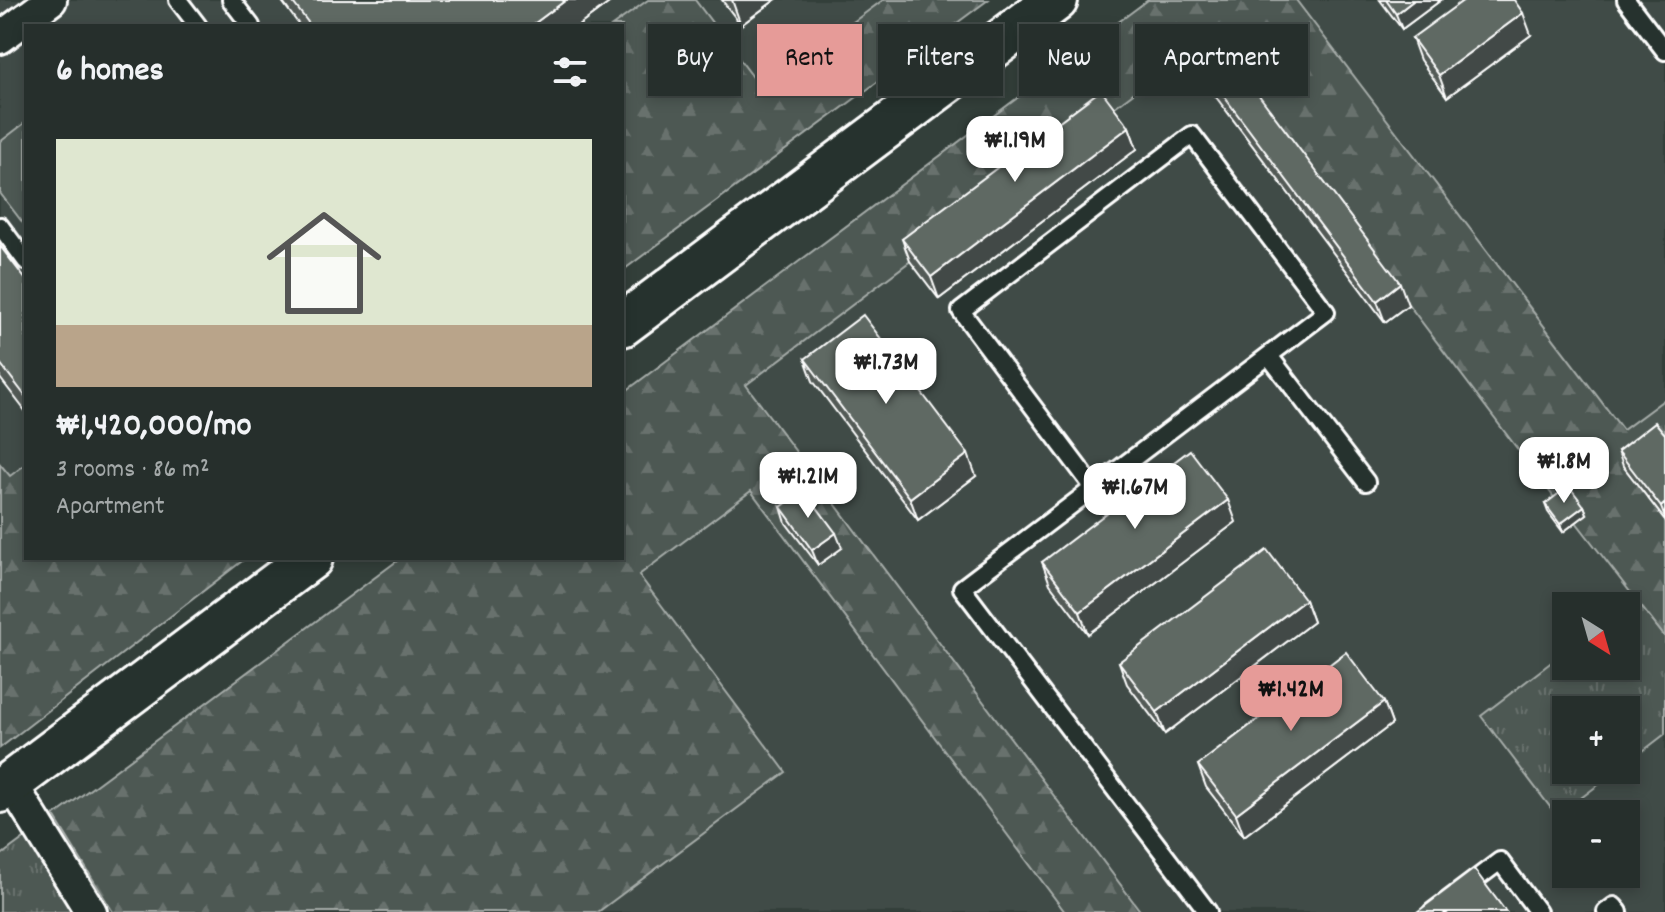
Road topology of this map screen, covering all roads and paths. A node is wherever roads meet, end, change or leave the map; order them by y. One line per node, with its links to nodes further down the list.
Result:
1 (51, 0): 8 (street)
2 (178, 0): 6 (lane)
3 (231, 0): 7 (lane)
4 (1056, 0): 12 (street)
5 (1626, 0): 9 (lane)
6 (196, 24)
7 (249, 24)
8 (0, 38)
9 (1665, 51)
10 (0, 226): 11 (lane)
11 (24, 258)
12 (624, 324)
13 (1269, 356): 14 (lane); 15 (lane); 15 (lane)
14 (1366, 482)
15 (1094, 488): 19 (lane)
16 (308, 560): 17 (street)
17 (6, 787): 18 (street)
18 (91, 912)
19 (1208, 912)
20 (1432, 912): 21 (lane)
21 (1538, 912)
22 (1606, 912): 23 (lane)
23 (1619, 912)

